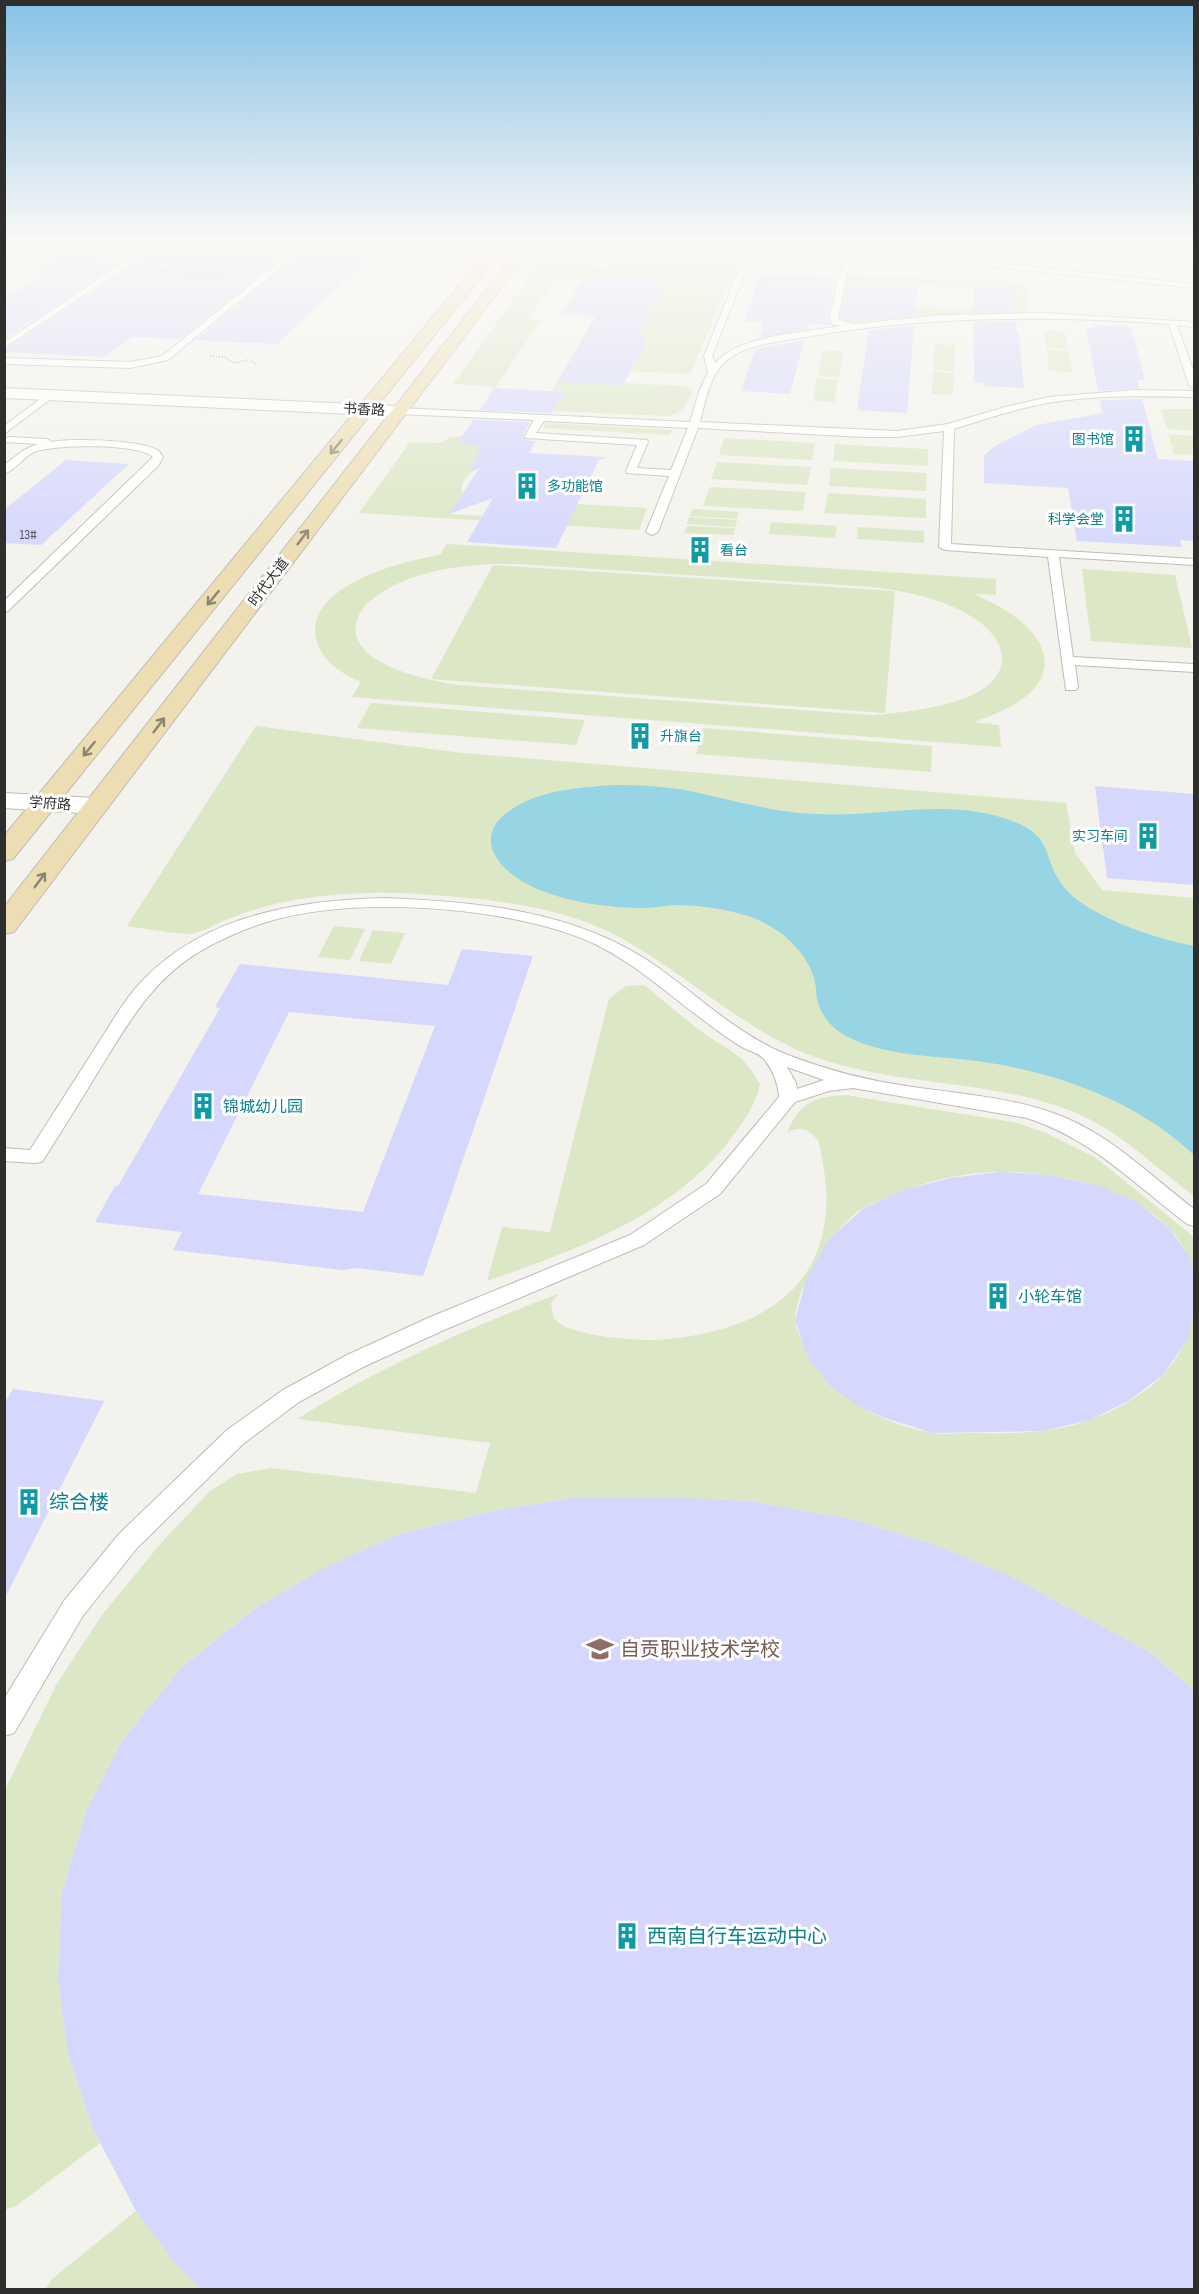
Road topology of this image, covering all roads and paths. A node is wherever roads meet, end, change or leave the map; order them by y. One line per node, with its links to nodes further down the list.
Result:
1 (181, 346): 7 (lane)
2 (419, 346): 15 (main road, 时代大道)
3 (449, 346): 16 (main road, 时代大道)
4 (712, 346): 10 (lane)
5 (752, 346): 10 (lane)
6 (1180, 346): 11 (lane)
7 (171, 354): 8 (lane); 9 (path)
8 (4, 358)
9 (258, 365)
10 (713, 372): 18 (lane)
11 (1194, 385)
12 (4, 393): 14 (street, 书香路)
13 (1194, 394): 19 (lane)
14 (51, 395): 15 (street, 书香路); 20 (lane)
15 (367, 410): 16 (street, 书香路); 33 (main road, 时代大道, one-way to 33)
16 (399, 411): 17 (lane); 34 (main road, 时代大道, one-way to 16)
17 (541, 417): 18 (lane); 24 (lane)
18 (694, 425): 19 (lane); 24 (lane)
19 (949, 427): 26 (lane)
20 (6, 437): 21 (lane); 22 (lane)
21 (73, 444): 22 (lane); 28 (lane)
22 (26, 453): 23 (lane)
23 (4, 471)
24 (675, 473): 25 (lane)
25 (652, 532)
26 (1053, 553): 27 (lane); 29 (lane)
27 (1194, 562)
28 (4, 608)
29 (1067, 661): 30 (lane); 31 (lane)
30 (1194, 668)
31 (1071, 687)
32 (4, 800): 33 (street, 学府路)
33 (46, 802): 34 (street, 学府路); 35 (main road, 时代大道)
34 (96, 806): 36 (main road, 时代大道, one-way to 34)
35 (4, 853)
36 (4, 926)
37 (771, 1054): 38 (lane); 39 (lane); 40 (lane)
38 (857, 1083): 39 (lane); 41 (lane)
39 (788, 1098): 42 (lane)
40 (4, 1154)
41 (1194, 1219)
42 (4, 1724)

